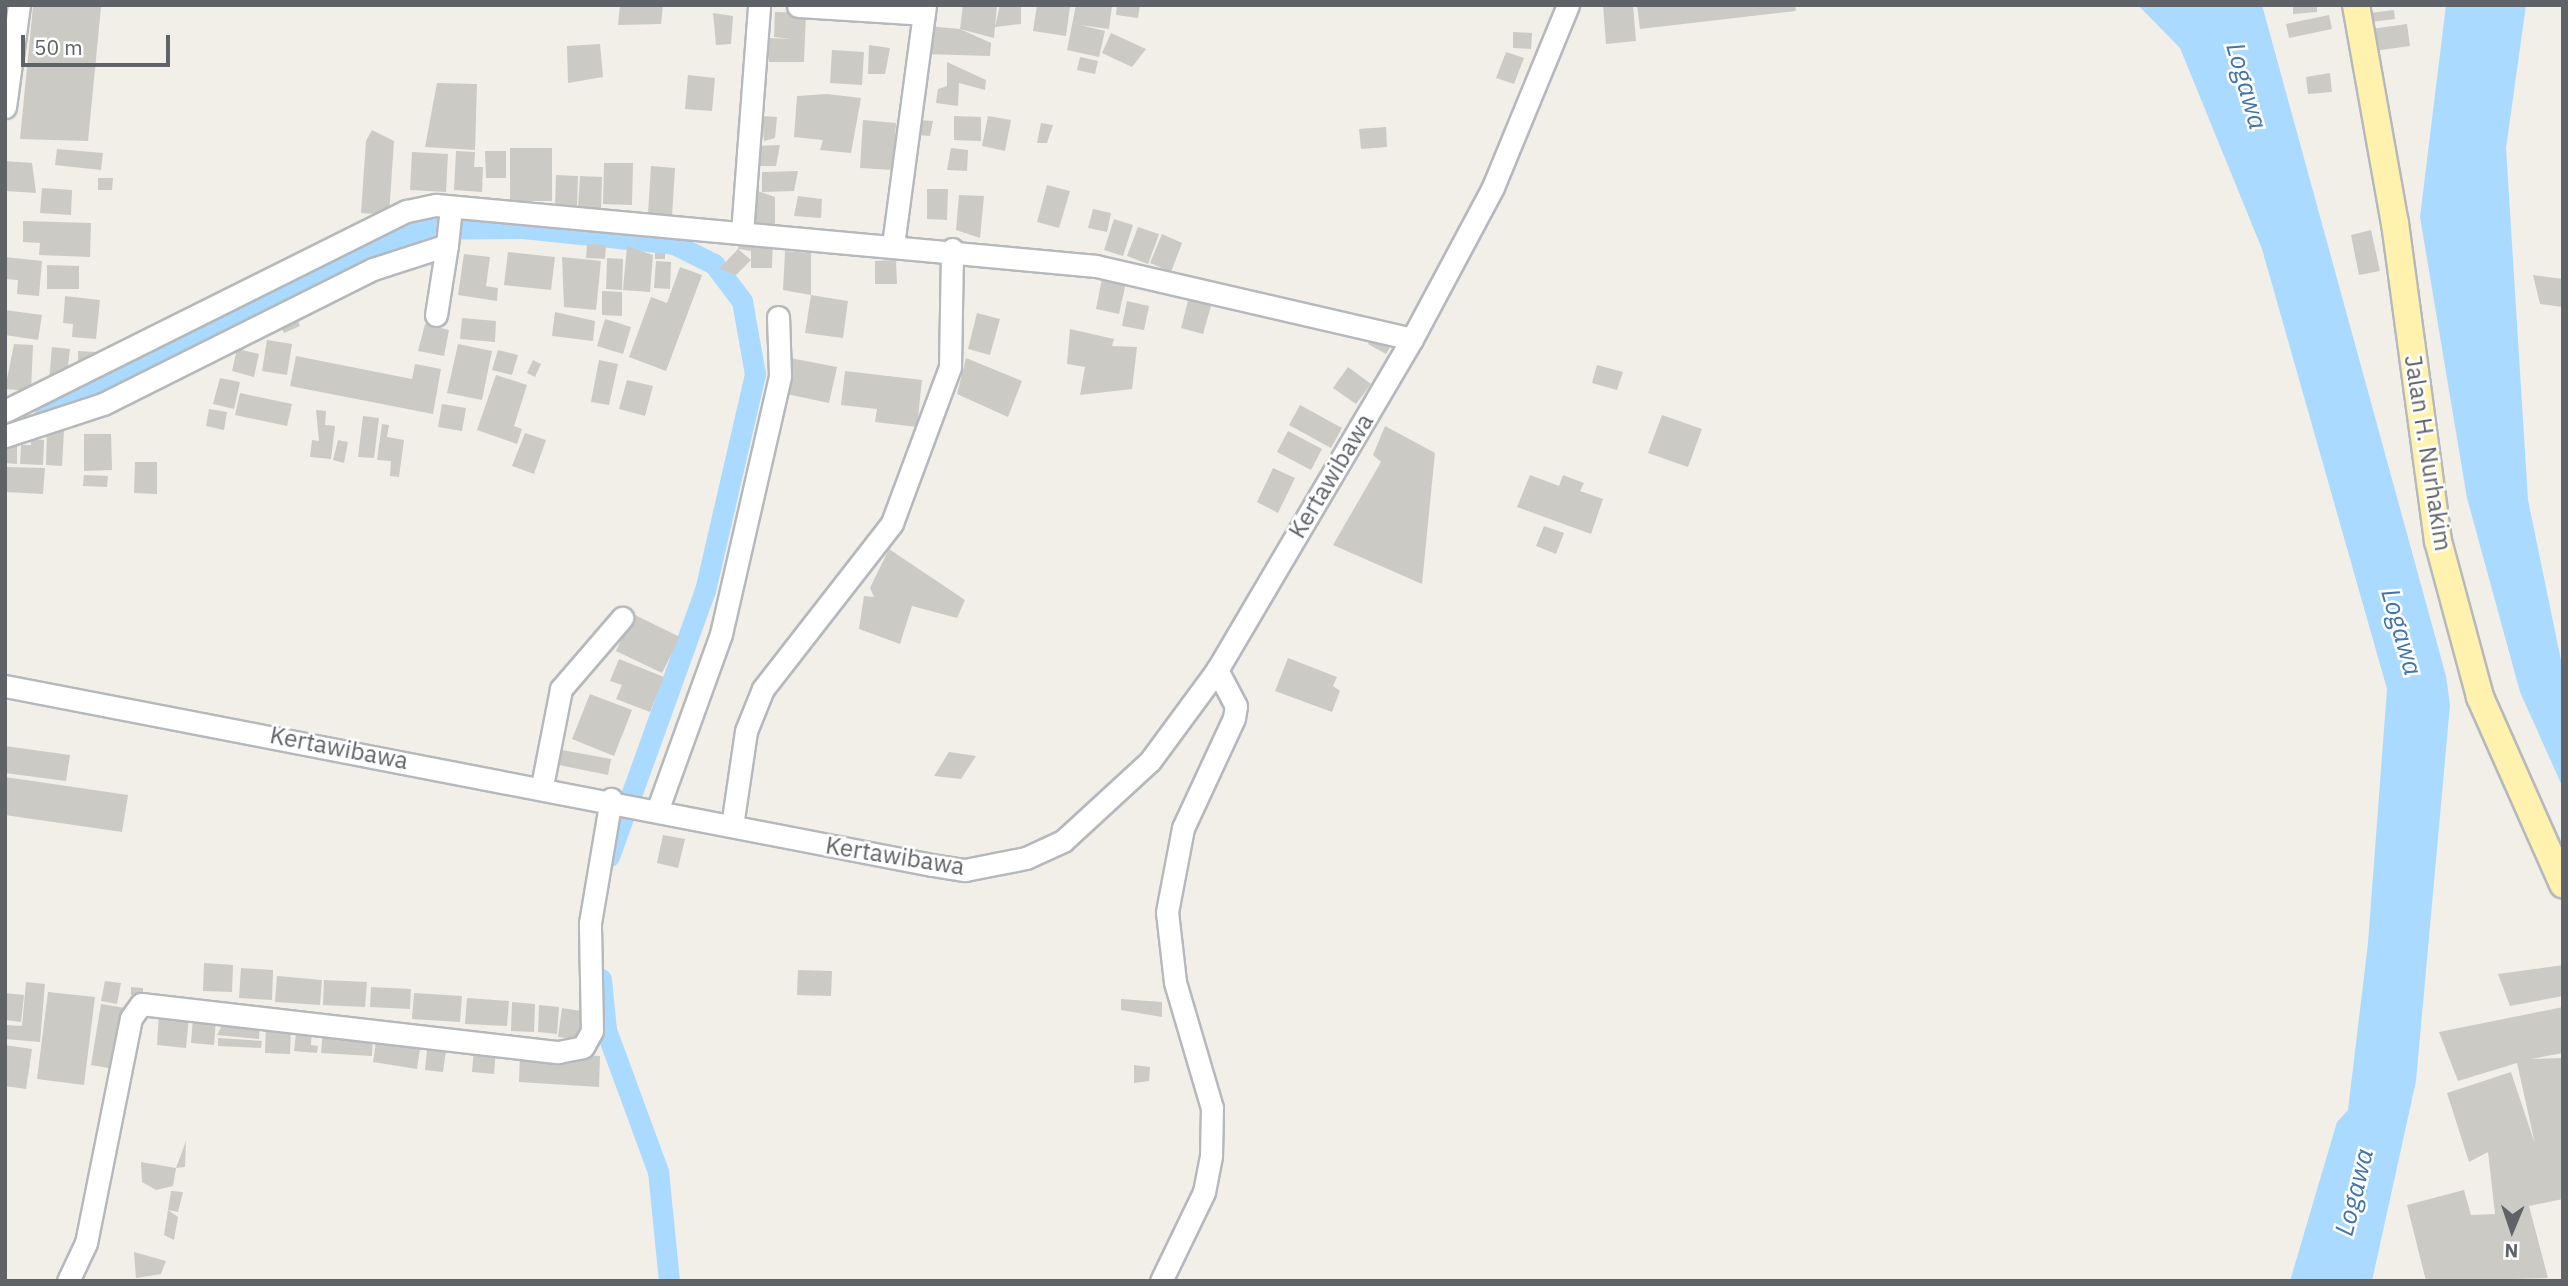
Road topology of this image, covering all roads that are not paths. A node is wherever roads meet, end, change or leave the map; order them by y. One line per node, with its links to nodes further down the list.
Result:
1 (19, 5): 7 (street)
2 (759, 5): 9 (street)
3 (1568, 5): 14 (street, Kertawibawa)
4 (2356, 5): 25 (main road, Jalan H. Nurhakim)
5 (798, 6): 6 (street)
6 (925, 10): 10 (street)
7 (5, 107)
8 (449, 223): 9 (street); 12 (street); 15 (street); 15 (street)
9 (742, 233): 10 (street)
10 (893, 245): 11 (street)
11 (952, 249): 14 (street); 24 (street)
12 (436, 315)
13 (778, 317): 23 (street)
14 (1412, 339): 19 (street, Kertawibawa)
15 (95, 391): 16 (street); 17 (street)
16 (5, 411)
17 (5, 436)
18 (622, 618): 21 (street)
19 (1217, 670): 24 (street, Kertawibawa); 27 (street)
20 (5, 686): 21 (street, Kertawibawa)
21 (542, 786): 22 (street, Kertawibawa)
22 (614, 799): 23 (street, Kertawibawa); 26 (street)
23 (651, 809): 24 (street, Kertawibawa)
24 (727, 825)
25 (2563, 884)
26 (68, 1281)
27 (1161, 1281)

